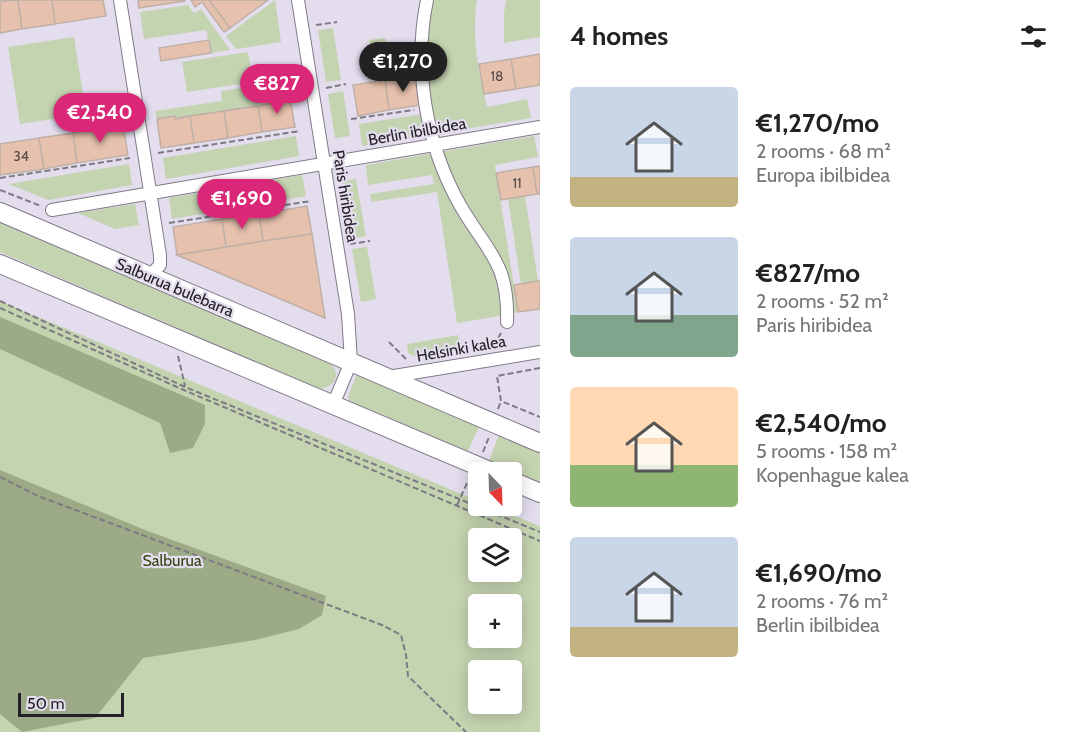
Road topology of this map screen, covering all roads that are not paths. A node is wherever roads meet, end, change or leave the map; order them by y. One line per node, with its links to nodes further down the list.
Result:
1 (120, 0): 7 (street)
2 (298, 0): 6 (street, Paris hiribidea)
3 (427, 0): 5 (street)
4 (540, 127): 5 (street, Berlin ibilbidea)
5 (435, 145): 6 (street, Berlin ibilbidea); 12 (street)
6 (324, 163): 7 (street, Berlin ibilbidea); 14 (street, Paris hiribidea)
7 (151, 193): 8 (street, Berlin ibilbidea); 11 (street)
8 (52, 210)
9 (0, 213): 11 (main road, Salburua bulebarra)
10 (0, 264): 16 (main road)
11 (150, 276): 14 (main road, Salburua bulebarra)
12 (507, 322)
13 (540, 352): 15 (street, Helsinki kalea)
14 (351, 362): 15 (main road, Salburua bulebarra); 16 (street)
15 (388, 377): 17 (main road, Salburua bulebarra)
16 (333, 405): 18 (main road)
17 (540, 443)
18 (468, 462)
19 (522, 485): 20 (main road)
20 (540, 493)

